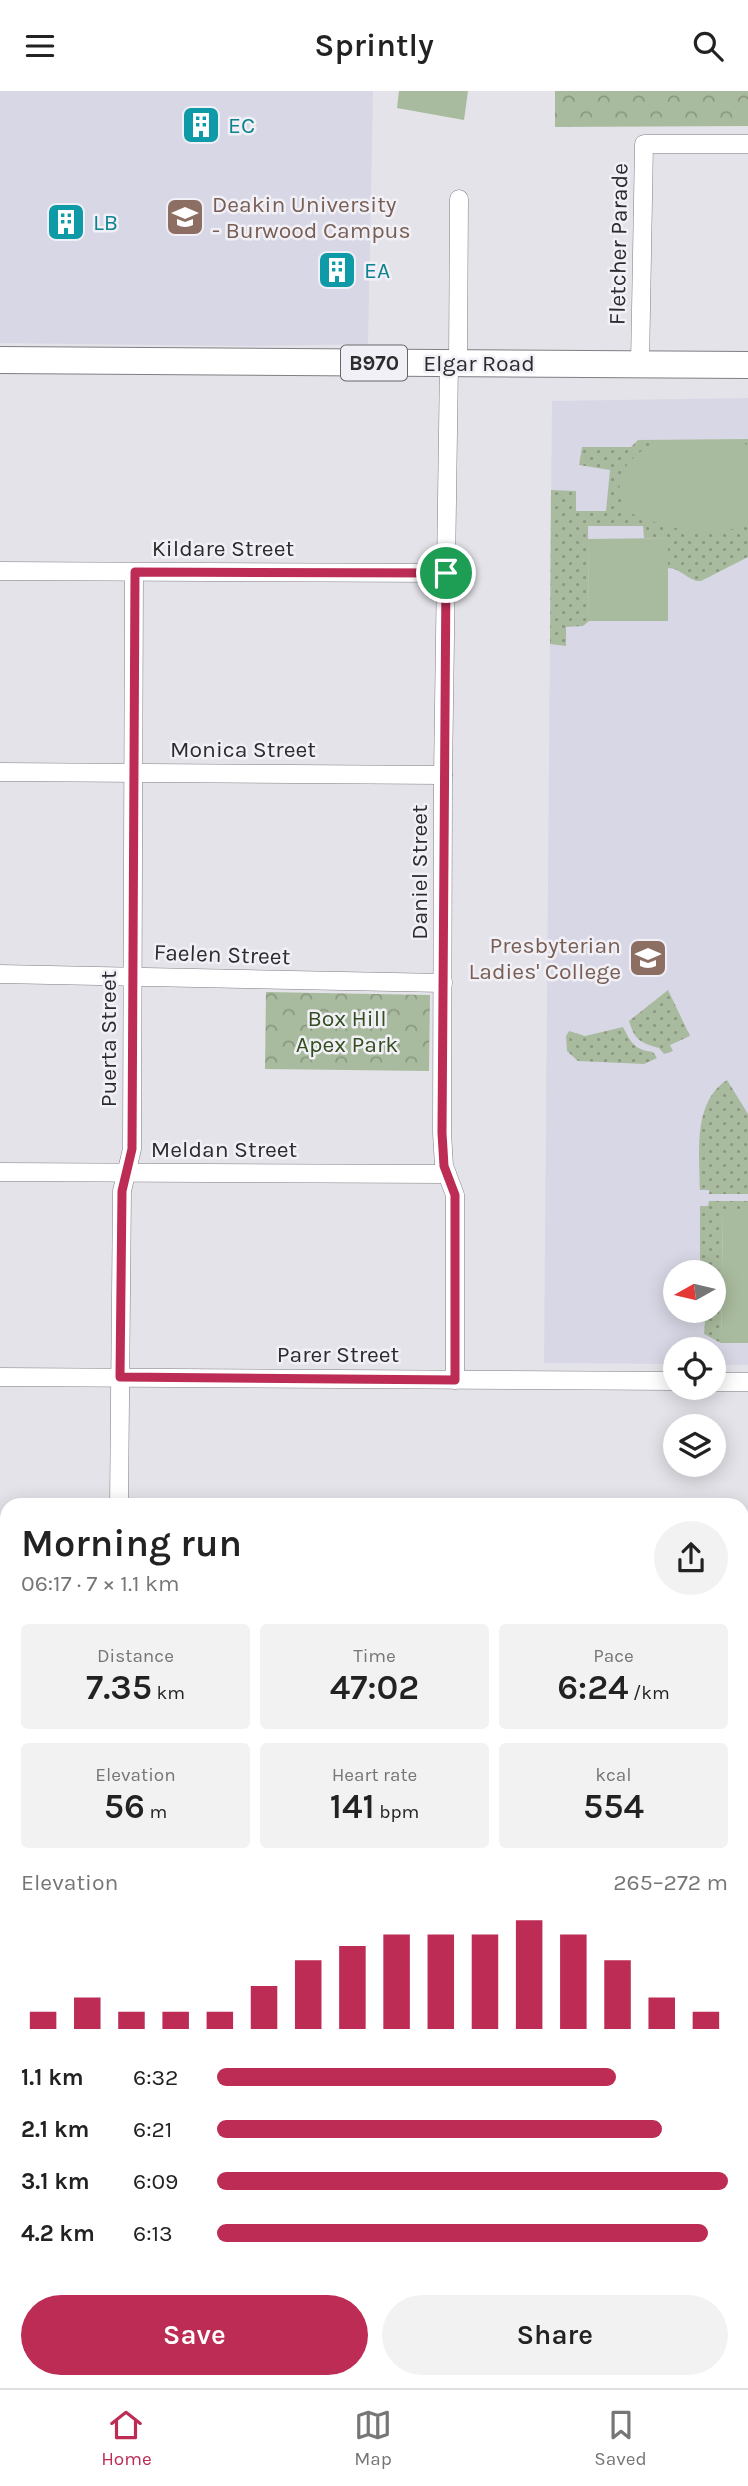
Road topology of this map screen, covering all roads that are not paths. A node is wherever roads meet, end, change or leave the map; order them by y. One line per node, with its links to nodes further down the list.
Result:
1 (748, 144): 5 (street, Fletcher Parade)
2 (459, 199): 4 (street, Daniel Street)
3 (0, 360): 4 (main road, Elgar Road / B970)
4 (453, 363): 5 (main road, Elgar Road / B970); 9 (street, Daniel Street)
5 (640, 365): 6 (main road, Elgar Road / B970)
6 (748, 365)
7 (0, 571): 8 (street, Kildare Street)
8 (135, 572): 9 (street, Kildare Street); 11 (street, Puerta Street)
9 (446, 573): 12 (street, Daniel Street)
10 (0, 772): 11 (street, Monica Street)
11 (134, 773): 12 (street, Monica Street); 14 (street, Puerta Street)
12 (443, 775): 15 (street, Daniel Street)
13 (0, 974): 14 (street, Faelen Street)
14 (132, 976): 15 (street, Faelen Street); 17 (street, Puerta Street)
15 (443, 983): 18 (street, Daniel Street)
16 (0, 1172): 17 (street, Meldan Street)
17 (127, 1173): 18 (street, Meldan Street); 20 (street, Puerta Street)
18 (447, 1174): 21 (street, Daniel Street)
19 (0, 1377): 20 (street, Parer Street)
20 (120, 1377): 21 (street, Parer Street); 25 (street, Puerta Street)
21 (455, 1380): 22 (street, Parer Street)
22 (663, 1381)
23 (726, 1382): 24 (street)
24 (748, 1382)
25 (118, 1498)

